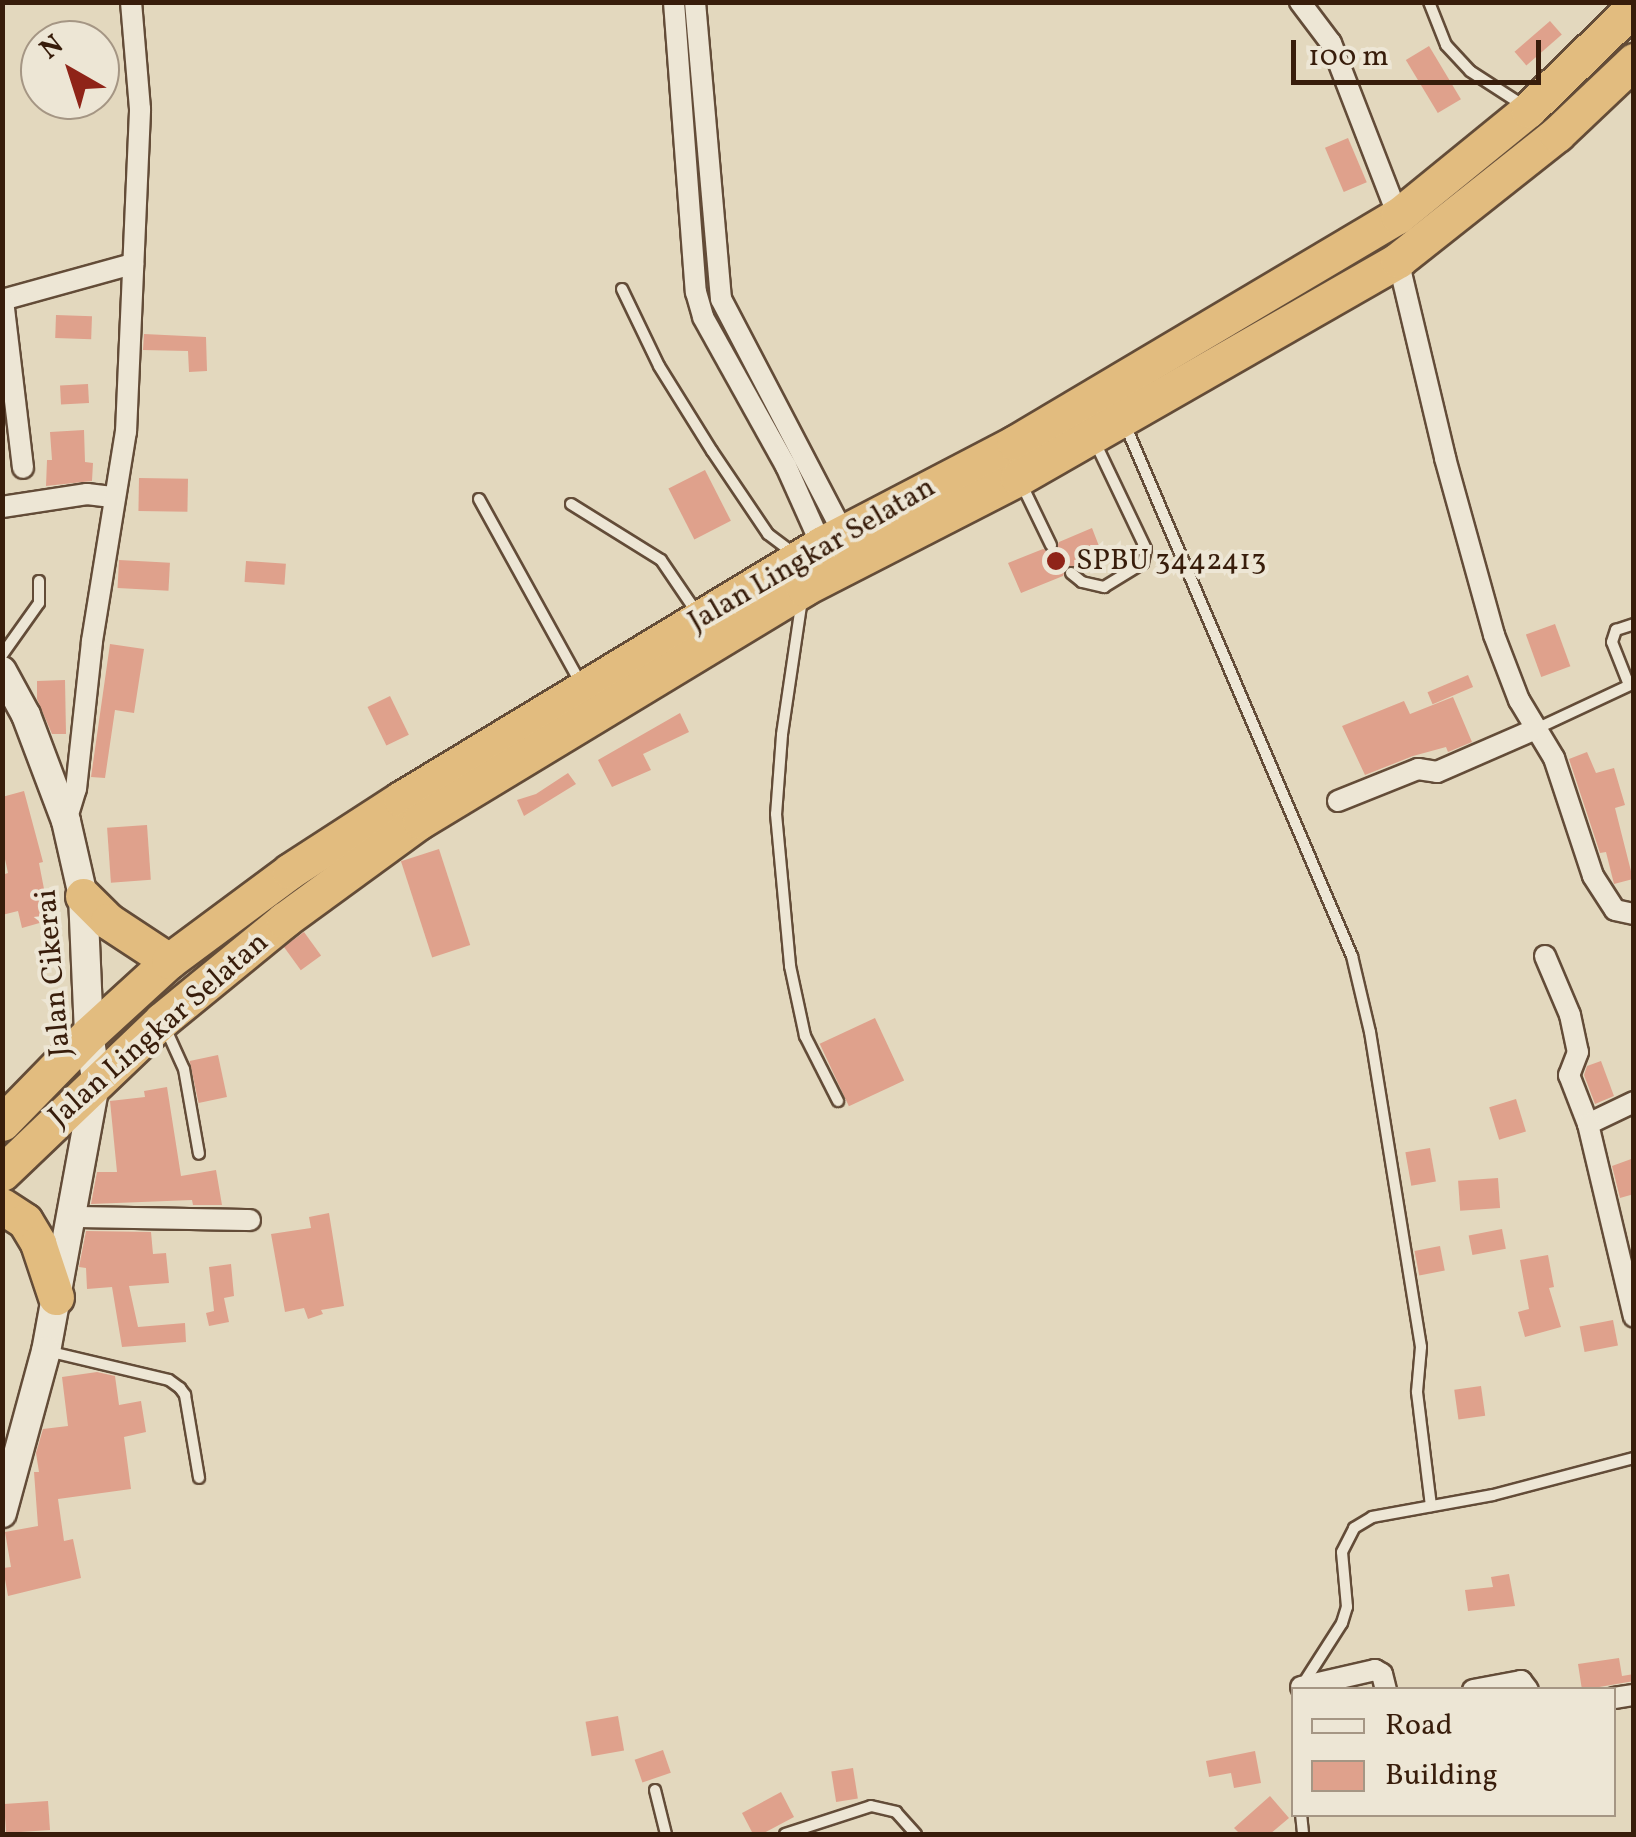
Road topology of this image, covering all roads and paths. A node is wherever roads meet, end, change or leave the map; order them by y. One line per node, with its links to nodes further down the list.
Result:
1 (131, 2): 11 (street)
2 (674, 2): 22 (street)
3 (696, 2): 22 (street)
4 (1300, 2): 9 (street)
5 (1429, 2): 8 (lane)
6 (1634, 7): 8 (highway, Jalan Lingkar Selatan)
7 (1634, 61): 10 (highway, Jalan Lingkar Selatan)
8 (1528, 110): 9 (highway, Jalan Lingkar Selatan)
9 (1398, 216): 22 (highway, Jalan Lingkar Selatan)
10 (1398, 260): 14 (highway, Jalan Lingkar Selatan); 31 (street)
11 (134, 264): 13 (street); 17 (street)
12 (622, 289): 22 (lane)
13 (3, 300): 15 (street)
14 (1108, 428): 16 (highway, Jalan Lingkar Selatan); 23 (lane); 55 (lane)
15 (23, 468)
16 (1018, 478): 21 (lane); 22 (highway, Jalan Lingkar Selatan)
17 (112, 497): 20 (street); 33 (street)
18 (480, 499): 30 (lane)
19 (571, 504): 25 (lane)
20 (2, 507)
21 (1051, 546)
22 (824, 560): 25 (highway, Jalan Lingkar Selatan); 38 (highway, Jalan Lingkar Selatan); 41 (lane)
23 (1071, 572)
24 (39, 580): 27 (lane)
25 (700, 618): 30 (highway, Jalan Lingkar Selatan)
26 (1634, 624): 29 (lane)
27 (2, 655)
28 (2, 671): 33 (street, Jalan Cikerai)
29 (1631, 684): 31 (lane)
30 (584, 689): 37 (highway, Jalan Lingkar Selatan)
31 (1536, 729): 32 (street); 35 (street)
32 (1338, 800)
33 (66, 821): 34 (street, Jalan Cikerai)
34 (83, 896): 37 (highway); 39 (street, Jalan Cikerai)
35 (1634, 914)
36 (1544, 956): 44 (street)
37 (170, 961): 39 (highway, Jalan Lingkar Selatan)
38 (162, 1020): 40 (highway, Jalan Lingkar Selatan); 45 (lane)
39 (89, 1034): 40 (street, Jalan Cikerai); 43 (highway, Jalan Lingkar Selatan)
40 (96, 1079): 46 (highway, Jalan Lingkar Selatan); 48 (street, Jalan Cikerai)
41 (838, 1101)
42 (1634, 1102): 44 (street)
43 (2, 1123)
44 (1588, 1124): 51 (street)
45 (198, 1154)
46 (2, 1173)
47 (2, 1206): 50 (highway)
48 (74, 1218): 49 (street); 50 (street, Jalan Cikerai)
49 (250, 1220)
50 (56, 1297): 52 (street, Jalan Cikerai)
51 (1634, 1317)
52 (46, 1350): 54 (lane); 56 (street, Jalan Cikerai)
53 (1634, 1458): 55 (lane)
54 (199, 1478)
55 (1431, 1506): 57 (lane)
56 (3, 1510)
57 (1302, 1687)
58 (1305, 1687): 59 (street)
59 (1385, 1687)
60 (1489, 1687): 61 (street)
61 (1526, 1687)
62 (655, 1790): 63 (lane)
63 (666, 1834)
64 (785, 1834): 65 (lane)
65 (916, 1834)

